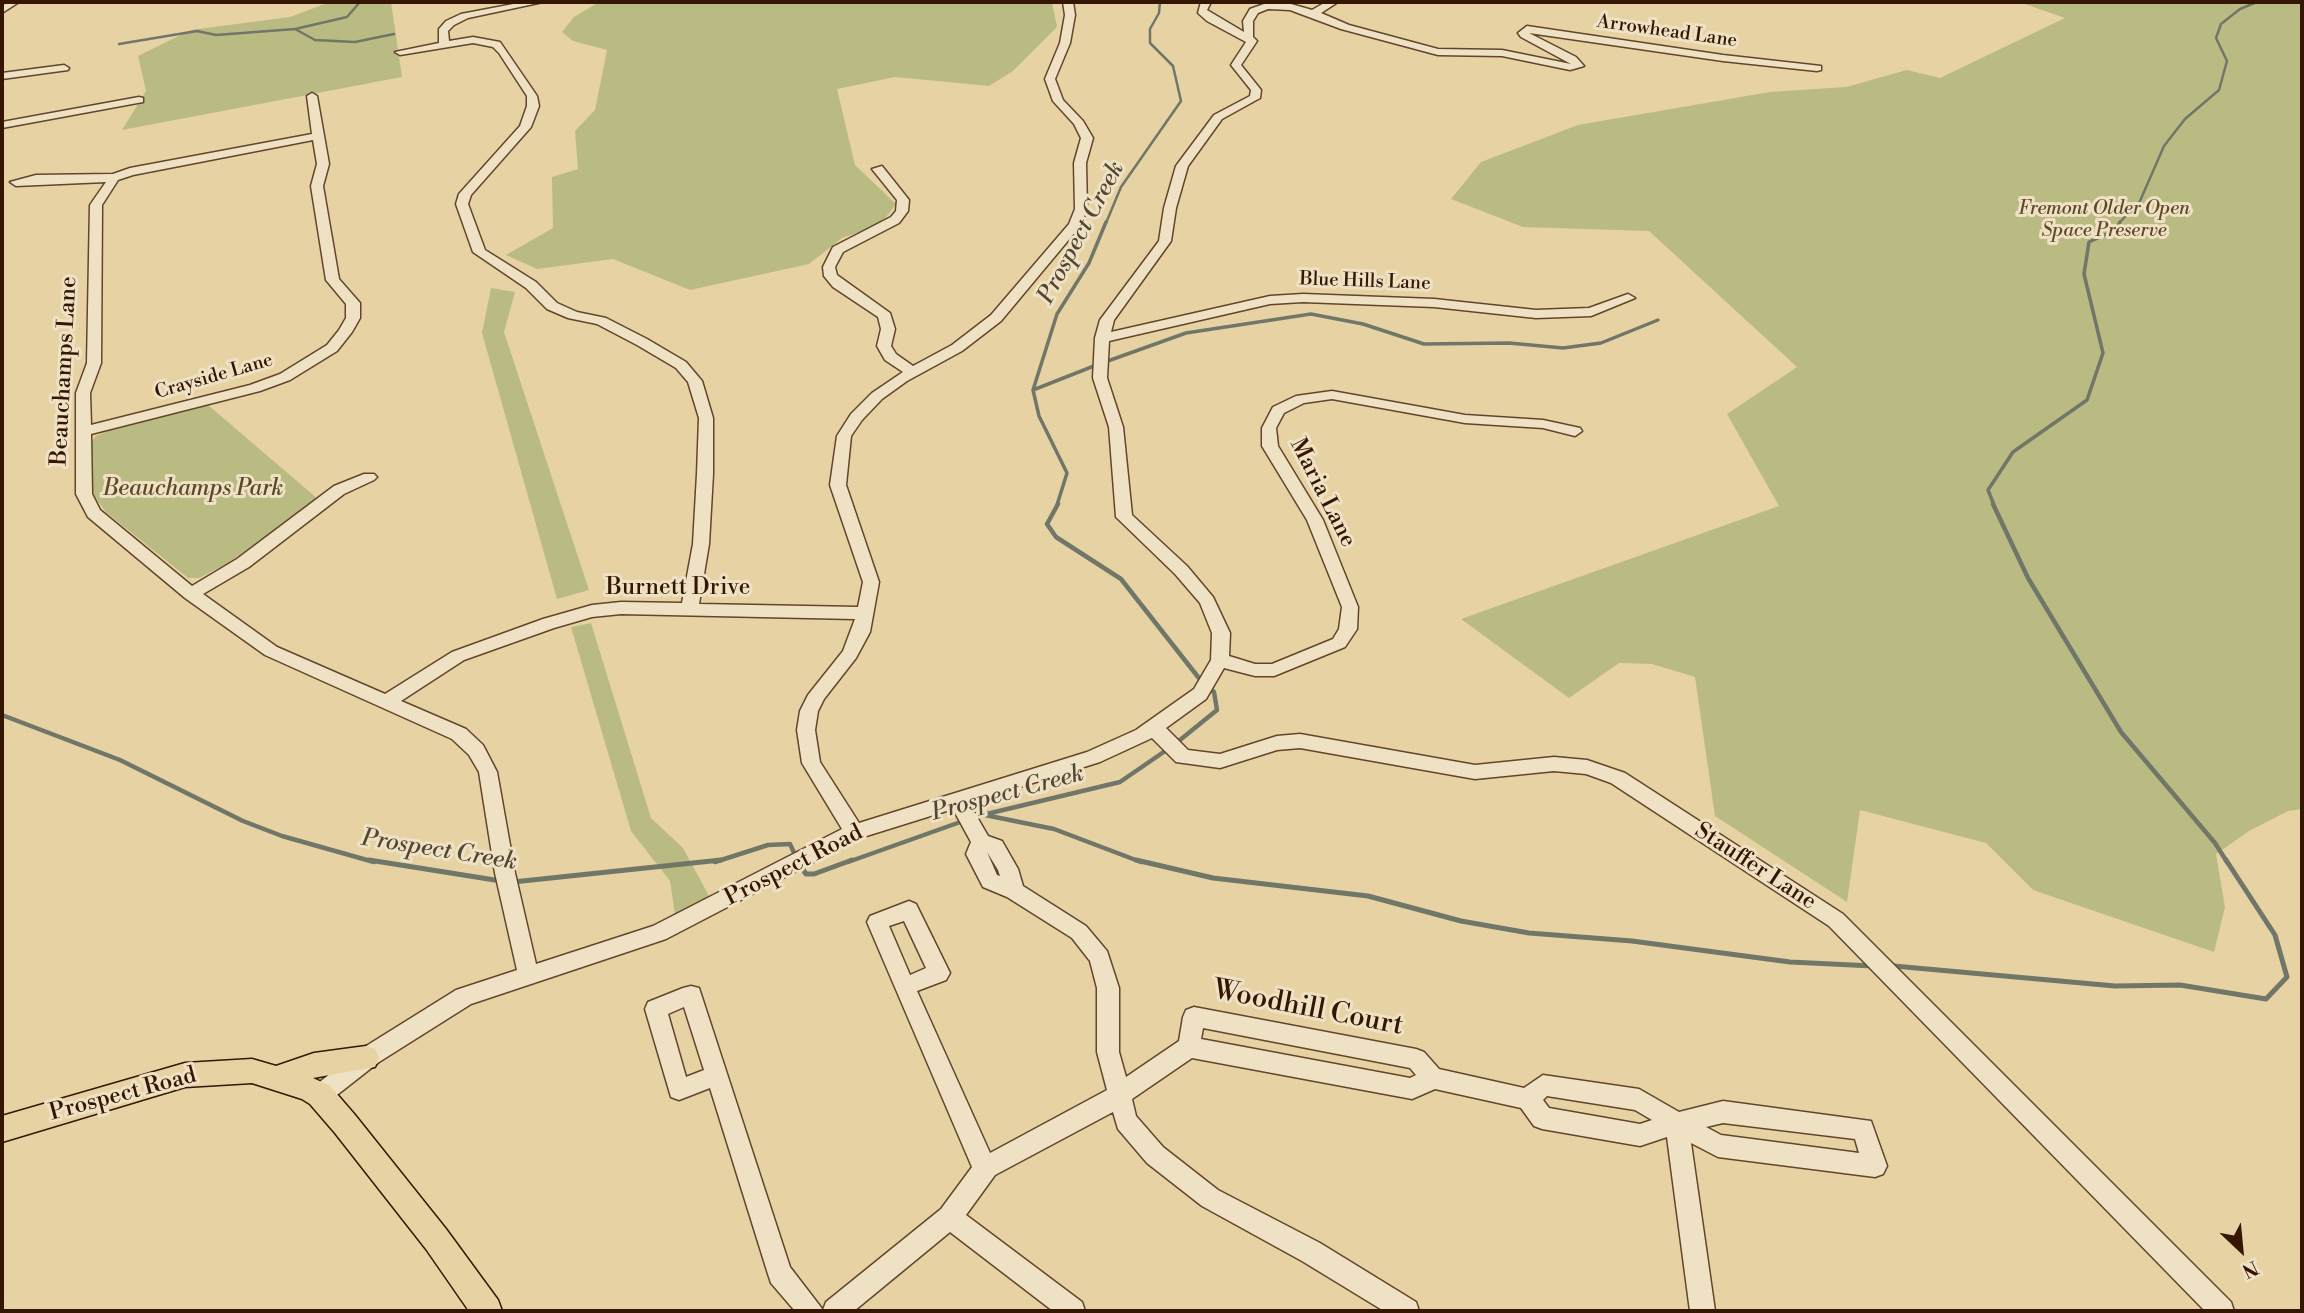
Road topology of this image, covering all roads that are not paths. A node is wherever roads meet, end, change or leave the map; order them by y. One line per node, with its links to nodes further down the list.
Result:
1 (14, 2): 6 (street)
2 (538, 2): 9 (street)
3 (1068, 2): 23 (street)
4 (1206, 2): 8 (street)
5 (1333, 2): 7 (street)
6 (2, 10)
7 (1313, 13): 8 (street, Arrowhead Lane); 12 (street, Arrowhead Lane)
8 (1249, 36): 22 (street)
9 (444, 43): 10 (street); 28 (street)
10 (400, 52)
11 (64, 68): 13 (street)
12 (1816, 68)
13 (2, 76)
14 (312, 96): 17 (street, Crayside Lane)
15 (139, 100): 16 (street)
16 (2, 125)
17 (318, 136): 19 (street); 25 (street, Crayside Lane)
18 (878, 169): 23 (street)
19 (114, 178): 20 (street); 25 (street, Beauchamps Lane)
20 (16, 183)
21 (1628, 298): 22 (street, Blue Hills Lane)
22 (1101, 338): 30 (street)
23 (913, 372): 29 (street)
24 (1575, 431): 30 (street, Maria Lane)
25 (82, 432): 27 (street, Beauchamps Lane)
26 (369, 477): 27 (street)
27 (191, 594): 31 (street, Beauchamps Lane)
28 (690, 608): 29 (street, Burnett Drive); 31 (street, Burnett Drive)
29 (864, 612): 34 (street)
30 (1217, 667): 32 (street, Prospect Road)
31 (388, 702): 35 (street, Beauchamps Lane)
32 (1164, 739): 33 (street, Prospect Road); 55 (street, Stauffer Lane)
33 (968, 820): 34 (street, Prospect Road); 42 (street)
34 (854, 832): 35 (street, Prospect Road)
35 (528, 974): 38 (street, Prospect Road)
36 (905, 986): 47 (street)
37 (1189, 1047): 41 (street, Woodhill Court); 41 (street, Woodhill Court); 42 (street)
38 (366, 1058): 40 (main road); 43 (street, Prospect Road)
39 (717, 1075): 50 (street)
40 (277, 1078): 43 (main road, Prospect Road); 46 (main road, Prospect Road)
41 (1433, 1079): 44 (street, Woodhill Court)
42 (1120, 1094): 47 (street); 53 (street)
43 (320, 1095): 49 (main road)
44 (1528, 1099): 45 (street, Woodhill Court); 45 (street)
45 (1677, 1124): 45 (street, Woodhill Court); 54 (street)
46 (2, 1129)
47 (987, 1167): 48 (street)
48 (950, 1217): 51 (street); 52 (street)
49 (487, 1311)
50 (811, 1311)
51 (835, 1311)
52 (1073, 1311)
53 (1407, 1311)
54 (1703, 1311)
55 (2222, 1311)

